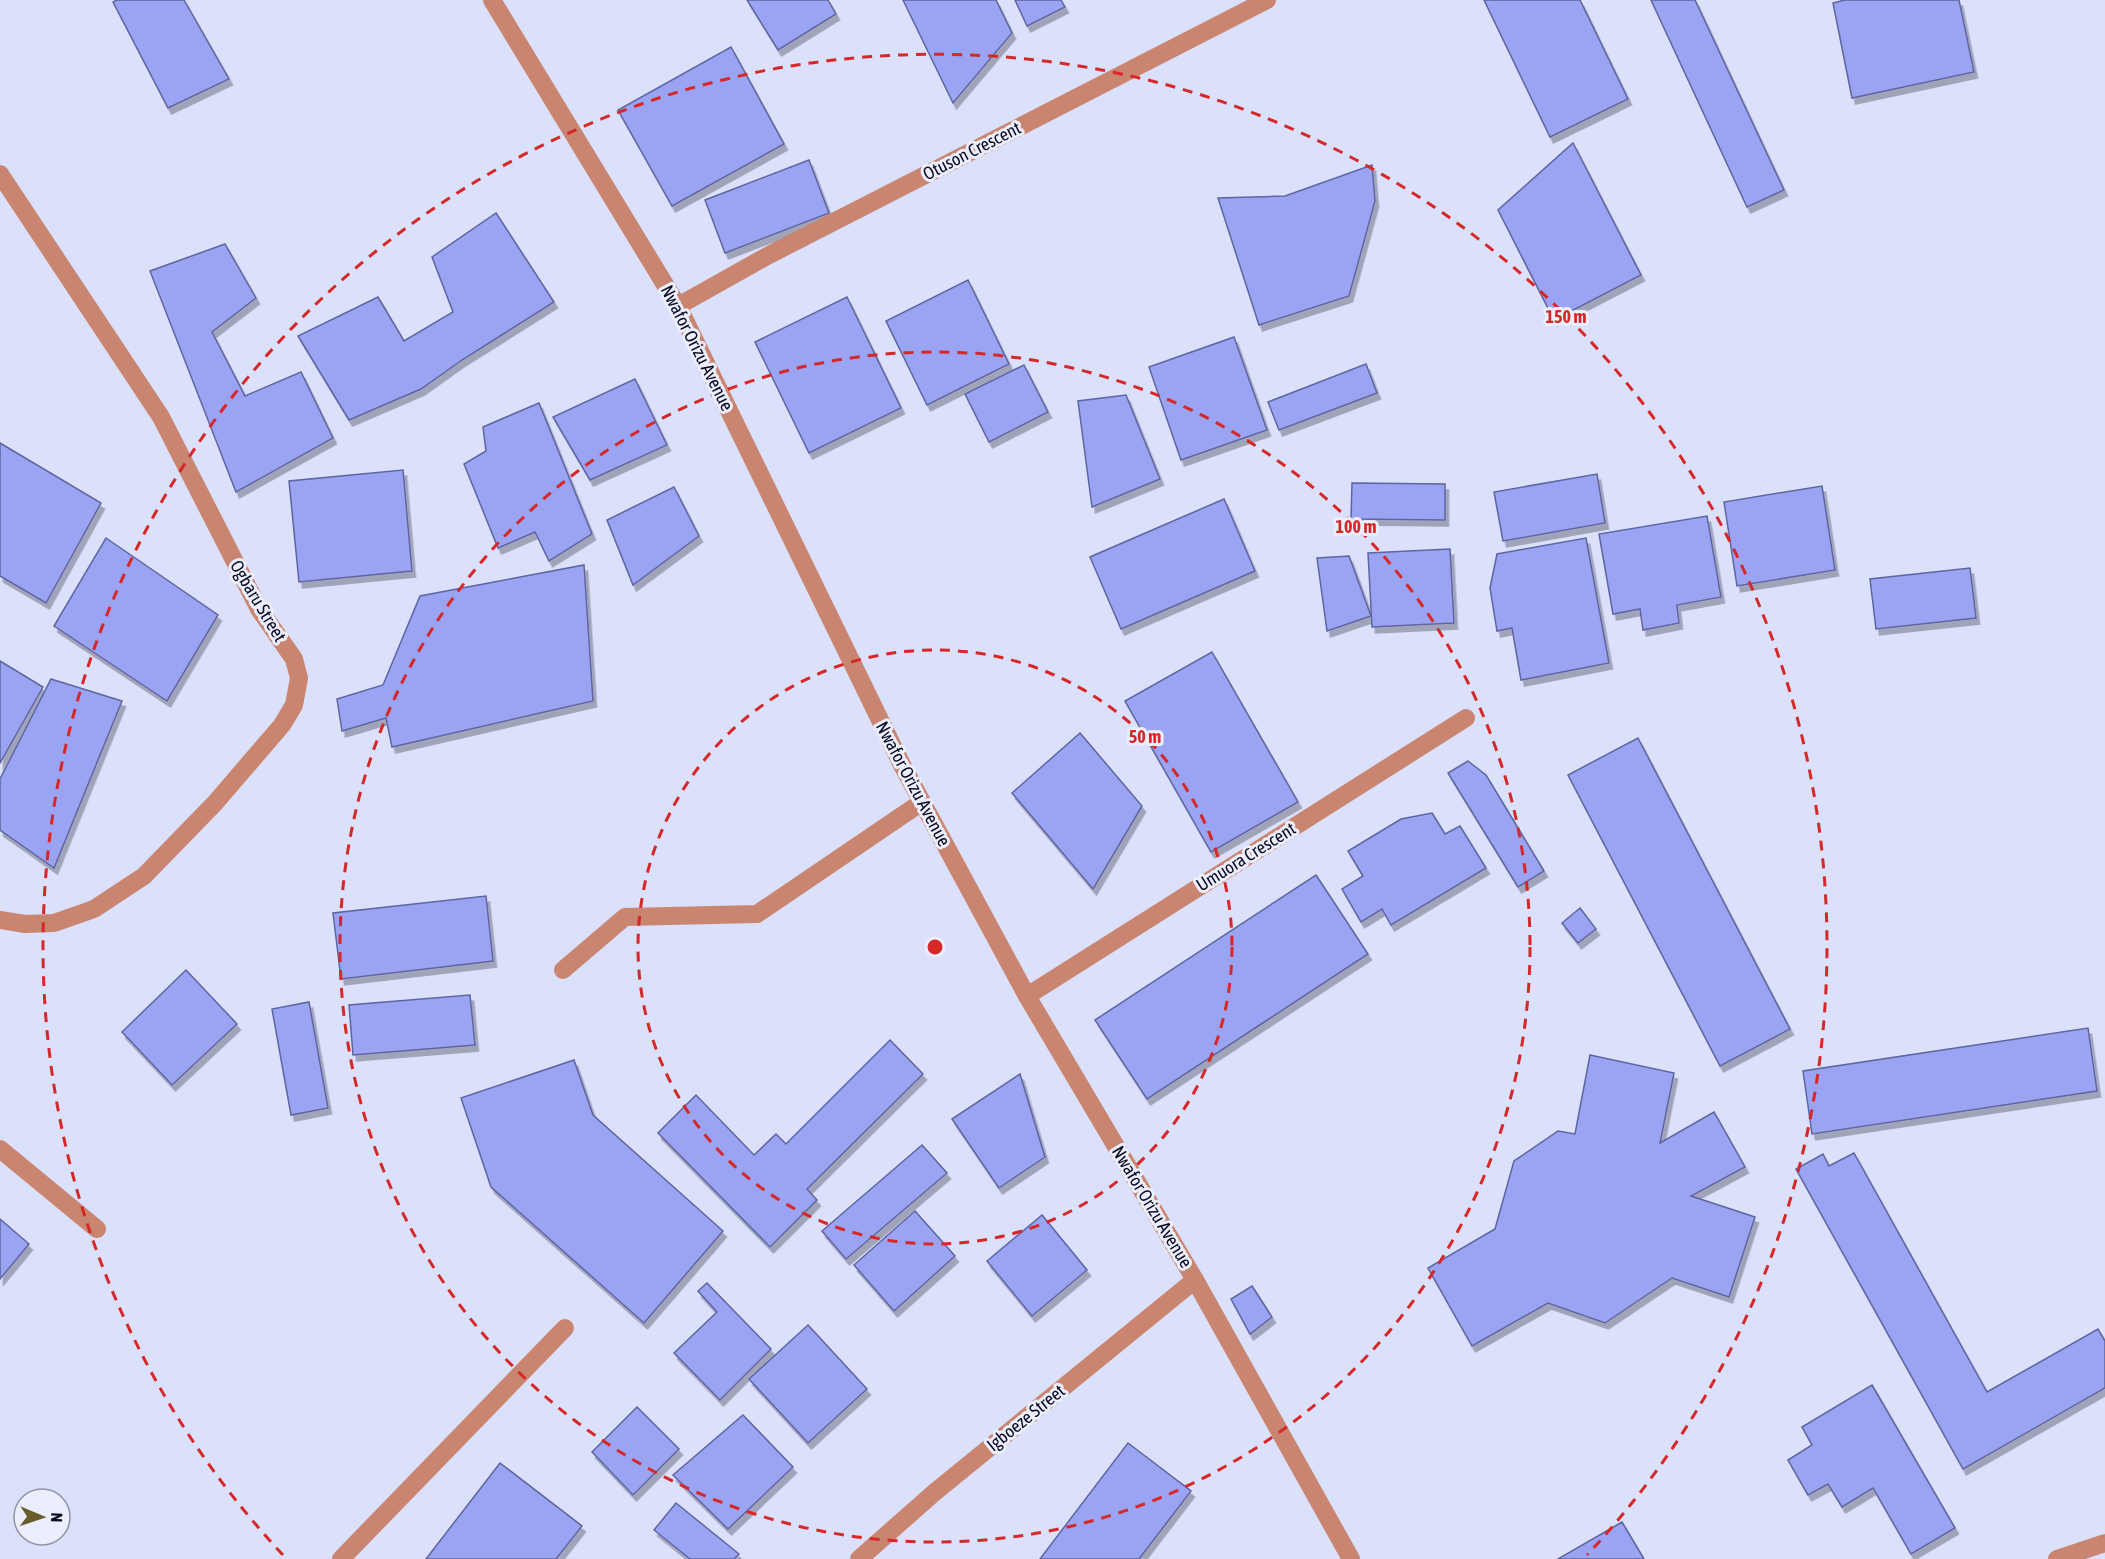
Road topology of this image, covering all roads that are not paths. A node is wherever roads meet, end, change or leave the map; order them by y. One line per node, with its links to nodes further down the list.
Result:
1 (492, 0): 4 (street, Nwafor Orizu Avenue)
2 (1267, 0): 4 (street, Otuson Crescent)
3 (0, 174): 7 (street, Ogbaru Street)
4 (678, 306): 6 (street, Nwafor Orizu Avenue)
5 (1466, 718): 9 (street, Umuora Crescent)
6 (922, 802): 8 (street); 9 (street, Nwafor Orizu Avenue)
7 (0, 920)
8 (563, 970)
9 (1026, 996): 12 (street, Nwafor Orizu Avenue)
10 (0, 1149): 11 (street)
11 (97, 1229)
12 (1195, 1280): 16 (street, Igboeze Street); 17 (street, Nwafor Orizu Avenue)
13 (565, 1328): 15 (street)
14 (2105, 1543): 18 (street)
15 (342, 1559)
16 (859, 1559)
17 (1351, 1559)
18 (2057, 1559)

